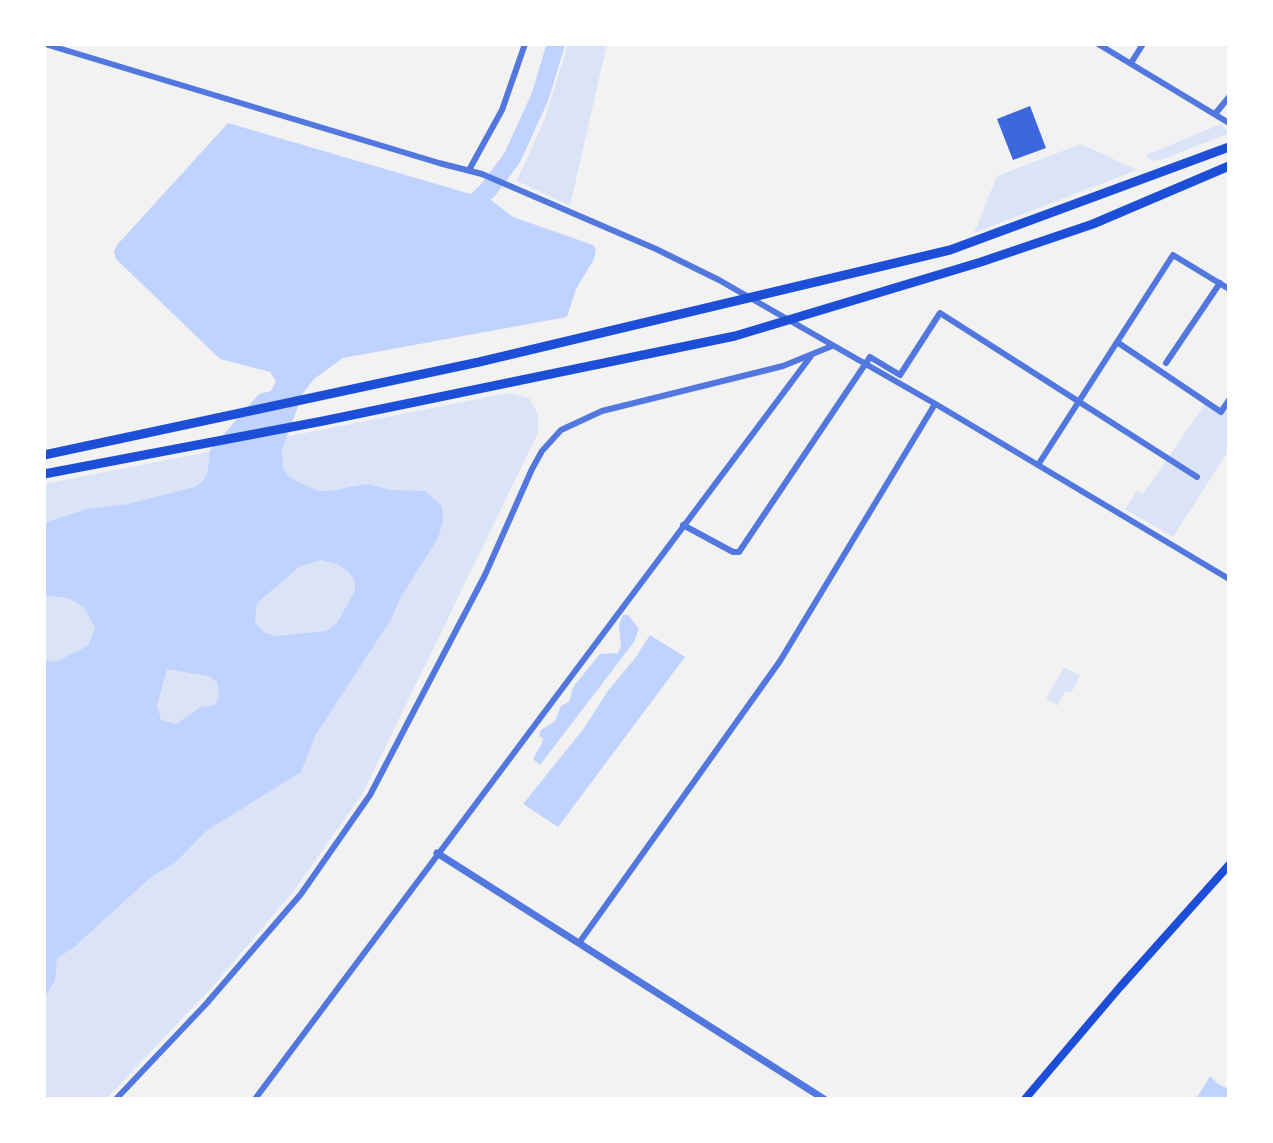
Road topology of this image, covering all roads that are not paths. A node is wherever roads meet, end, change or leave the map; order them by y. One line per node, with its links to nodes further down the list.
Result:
1 (45, 44): 11 (street)
2 (525, 44): 11 (street)
3 (1098, 44): 5 (street)
4 (1143, 44): 5 (street)
5 (1131, 63): 7 (street)
6 (1229, 97): 7 (street)
7 (1215, 114): 8 (street)
8 (1229, 123)
9 (1229, 147): 14 (main road)
10 (1229, 166): 15 (main road)
11 (469, 170): 14 (street)
12 (1220, 283): 13 (street); 16 (street); 19 (street)
13 (1229, 289)
14 (750, 298): 15 (street); 24 (main road)
15 (787, 321): 17 (street); 26 (main road)
16 (1117, 342): 21 (street); 22 (street)
17 (832, 346): 18 (street); 20 (street)
18 (812, 354): 28 (street); 33 (street)
19 (1166, 363)
20 (866, 364): 22 (street); 23 (street); 28 (street)
21 (1229, 400)
22 (1079, 401): 25 (street); 27 (street)
23 (935, 404): 25 (street); 32 (street)
24 (44, 455)
25 (1038, 465): 29 (street)
26 (44, 474)
27 (1197, 477)
28 (683, 525): 30 (street)
29 (1229, 579)
30 (437, 853): 32 (street); 34 (street)
31 (1229, 865): 36 (main road)
32 (579, 943): 35 (street)
33 (116, 1099)
34 (255, 1099)
35 (824, 1099)
36 (1025, 1099)

